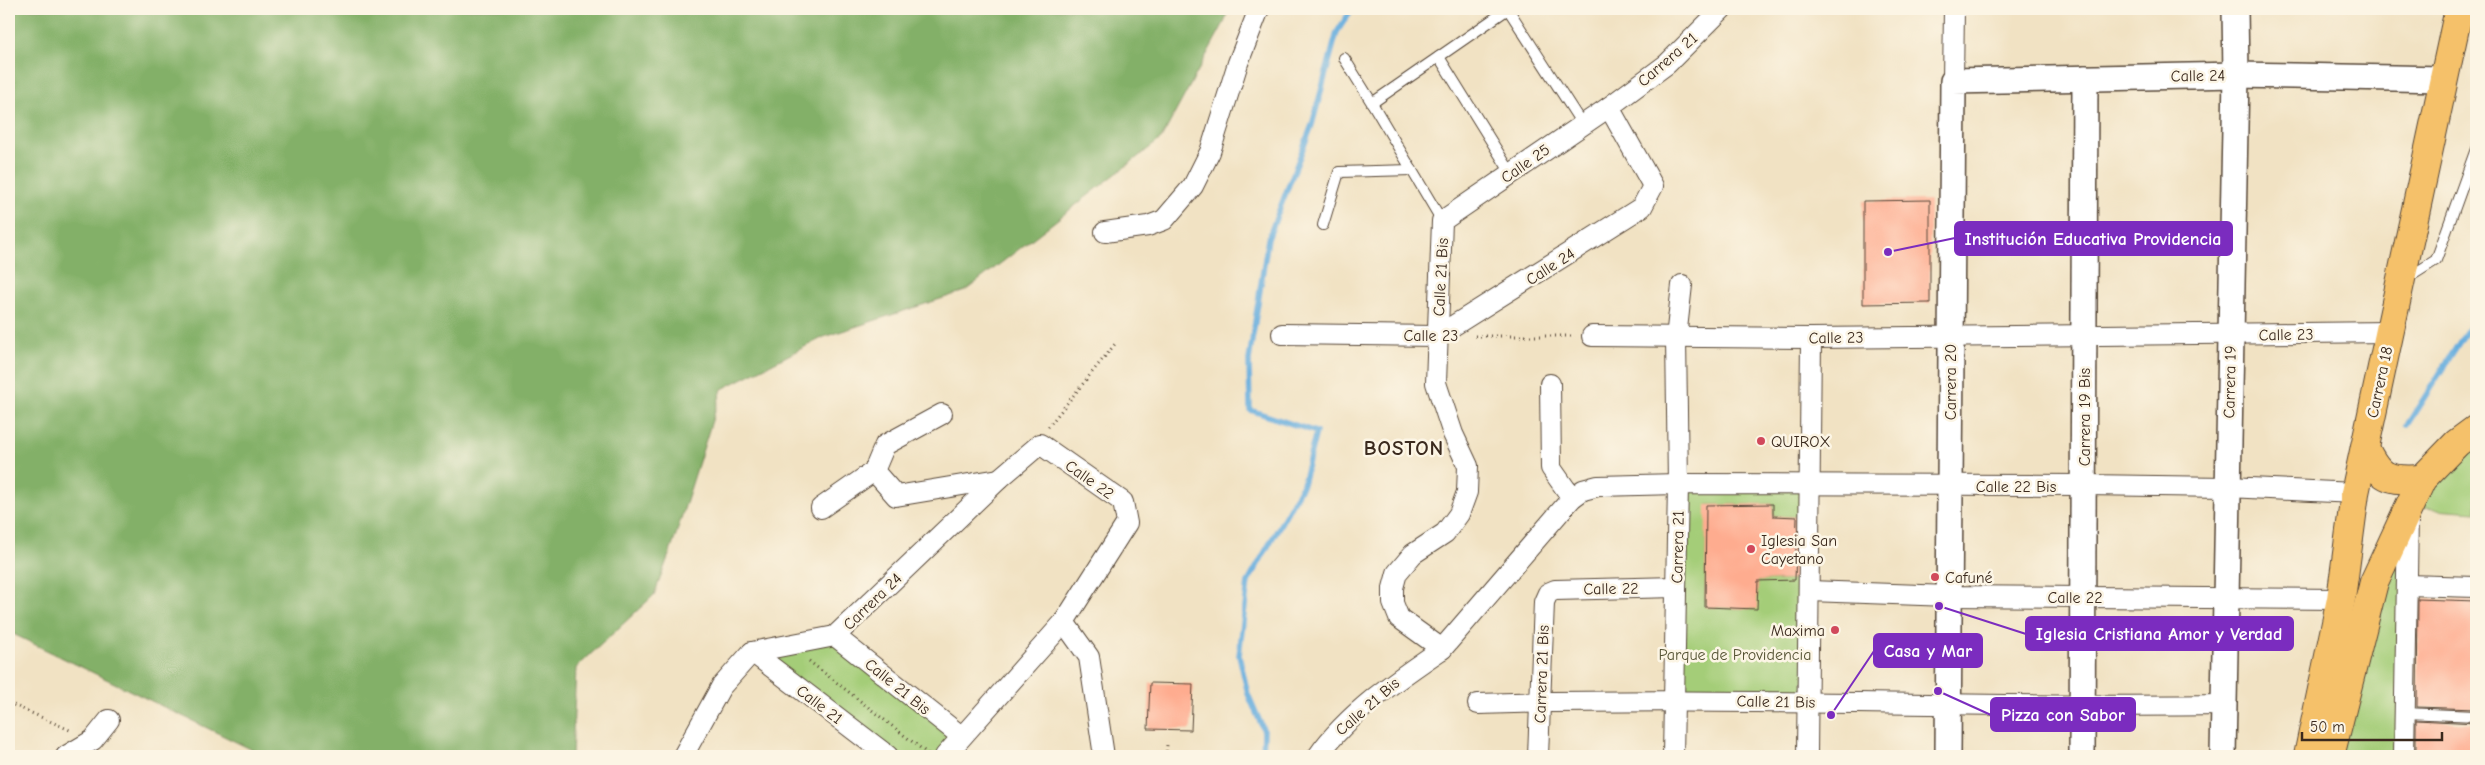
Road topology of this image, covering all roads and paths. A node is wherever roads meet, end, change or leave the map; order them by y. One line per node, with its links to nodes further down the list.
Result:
1 (1259, 9): 20 (street)
2 (1722, 9): 13 (street, Carrera 21)
3 (1954, 9): 11 (street, Carrera 20)
4 (2234, 9): 8 (street, Carrera 19)
5 (2459, 9): 10 (main road, Carrera 18)
6 (1439, 57): 12 (lane); 14 (lane); 17 (lane)
7 (1344, 58): 12 (lane)
8 (2236, 75): 9 (street, Calle 24); 10 (street, Calle 24); 27 (street, Carrera 19)
9 (2085, 78): 11 (street, Calle 24); 26 (street, Carrera 19 Bis)
10 (2444, 79): 21 (main road, Carrera 18)
11 (1953, 81): 25 (street, Carrera 20)
12 (1372, 103): 16 (lane)
13 (1609, 107): 14 (street, Calle 25); 28 (street, Calle 24)
14 (1582, 124): 17 (street, Calle 25)
15 (2476, 149): 21 (lane)
16 (1412, 170): 18 (lane); 19 (lane)
17 (1511, 173): 18 (street, Calle 25)
18 (1442, 221): 28 (street, Calle 21 Bis)
19 (1323, 225)
20 (1105, 232)
21 (2400, 283): 23 (main road, Carrera 18)
22 (1682, 285): 30 (street, Carrera 21)
23 (2390, 332): 27 (street, Calle 23); 37 (main road, Carrera 18)
24 (1282, 334): 28 (street, Calle 23)
25 (1950, 335): 26 (street, Calle 23); 31 (street, Calle 23); 44 (street, Carrera 20)
26 (2084, 335): 27 (street, Calle 23); 43 (street, Carrera 19 Bis)
27 (2230, 335): 45 (street, Carrera 19)
28 (1437, 336): 29 (path, Calle 23); 62 (street, Calle 21 Bis)
29 (1592, 336): 30 (street, Calle 23)
30 (1676, 338): 31 (street, Calle 23); 41 (street, Carrera 21)
31 (1811, 338): 42 (street)
32 (1114, 344): 36 (path)
33 (1550, 384): 47 (street)
34 (942, 414): 38 (street)
35 (2476, 429): 40 (main road)
36 (1040, 444): 39 (street, Carrera 24); 59 (street, Calle 22)
37 (2365, 448): 40 (main road); 46 (main road, Carrera 18)
38 (874, 471): 39 (street); 49 (street)
39 (999, 479): 60 (street, Carrera 24)
40 (2422, 479): 48 (main road)
41 (1678, 484): 42 (street, Calle 22 Bis); 47 (street, Calle 22 Bis); 52 (street, Carrera 21)
42 (1810, 485): 44 (street, Calle 22 Bis); 53 (street)
43 (2084, 485): 44 (street, Calle 22 Bis); 45 (street, Calle 22 Bis); 56 (street, Carrera 19 Bis)
44 (1950, 486): 55 (street, Carrera 20)
45 (2228, 487): 46 (street, Calle 22 Bis); 57 (street, Carrera 19)
46 (2355, 493): 58 (main road, Carrera 18)
47 (1572, 498): 62 (street)
48 (2408, 507): 50 (street); 93 (main road)
49 (821, 508)
50 (2407, 585): 51 (street); 72 (street)
51 (2476, 586)
52 (1676, 587): 54 (street, Calle 22); 64 (street, Carrera 21)
53 (1809, 591): 55 (street, Calle 22); 65 (street)
54 (1548, 593): 66 (street, Carrera 21 Bis)
55 (1949, 596): 56 (street, Calle 22); 69 (street, Carrera 20)
56 (2084, 597): 57 (street, Calle 22); 71 (street, Carrera 19 Bis)
57 (2227, 597): 58 (street, Calle 22); 70 (street, Carrera 19)
58 (2341, 599): 92 (main road, Carrera 18)
59 (1064, 622): 75 (street); 83 (street)
60 (835, 636): 61 (street, Carrera 24); 75 (street, Calle 21 Bis)
61 (788, 645): 63 (street, Carrera 24); 81 (path)
62 (1442, 649): 85 (street, Calle 21 Bis)
63 (752, 652): 79 (street); 80 (street, Calle 21)
64 (1675, 700): 65 (street, Calle 21 Bis); 66 (street, Calle 21 Bis); 87 (street, Carrera 21)
65 (1808, 701): 69 (street, Calle 21 Bis); 88 (street)
66 (1539, 702): 68 (street, Calle 21 Bis); 86 (street, Carrera 21 Bis)
67 (9, 703): 76 (path)
68 (1478, 704)
69 (1948, 706): 71 (street, Calle 21 Bis); 89 (street, Carrera 20)
70 (2224, 706): 71 (street, Calle 21 Bis); 91 (street, Carrera 19)
71 (2084, 708): 90 (street, Carrera 19 Bis)
72 (2405, 713): 73 (lane); 94 (street)
73 (2476, 716)
74 (109, 720): 76 (street)
75 (961, 736): 82 (street)
76 (93, 740): 78 (street)
77 (1167, 745): 84 (path)
78 (66, 756)
79 (684, 756)
80 (888, 756)
81 (930, 756)
82 (945, 756)
83 (1104, 756)
84 (1166, 756)
85 (1318, 756)
86 (1538, 756)
87 (1673, 756)
88 (1807, 756)
89 (1948, 756)
90 (2082, 756)
91 (2223, 756)
92 (2308, 756)
93 (2330, 756)
94 (2404, 756)

